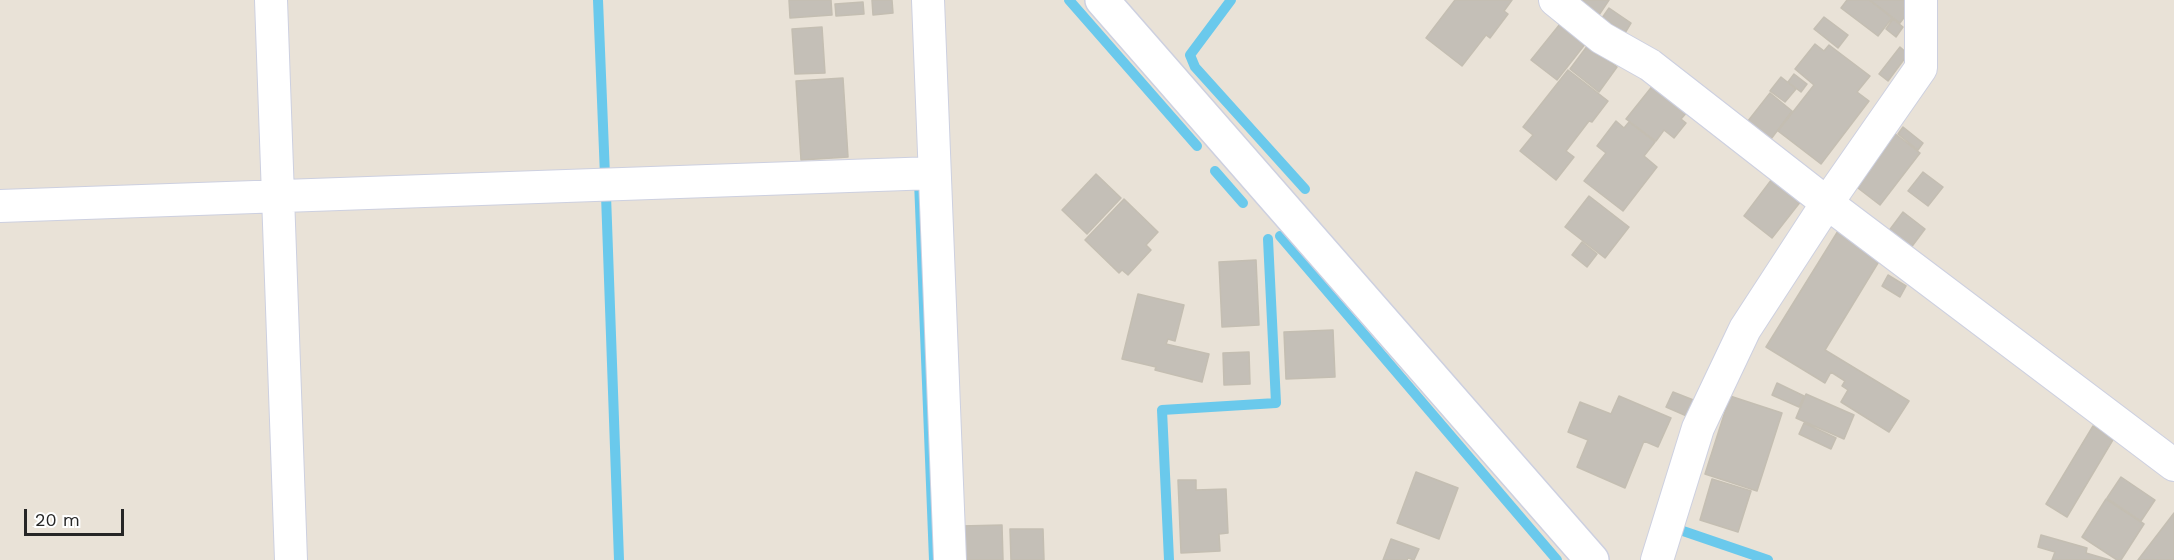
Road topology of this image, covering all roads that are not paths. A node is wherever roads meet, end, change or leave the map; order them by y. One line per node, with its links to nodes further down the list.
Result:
1 (271, 0): 7 (street)
2 (927, 0): 6 (street)
3 (1102, 0): 13 (street)
4 (1554, 0): 8 (street)
5 (1921, 0): 8 (street)
6 (934, 173): 7 (street); 12 (street)
7 (278, 197): 9 (street); 11 (street)
8 (1827, 203): 10 (street); 14 (street)
9 (0, 206)
10 (2174, 465)
11 (291, 560)
12 (950, 560)
13 (1592, 560)
14 (1657, 560)

